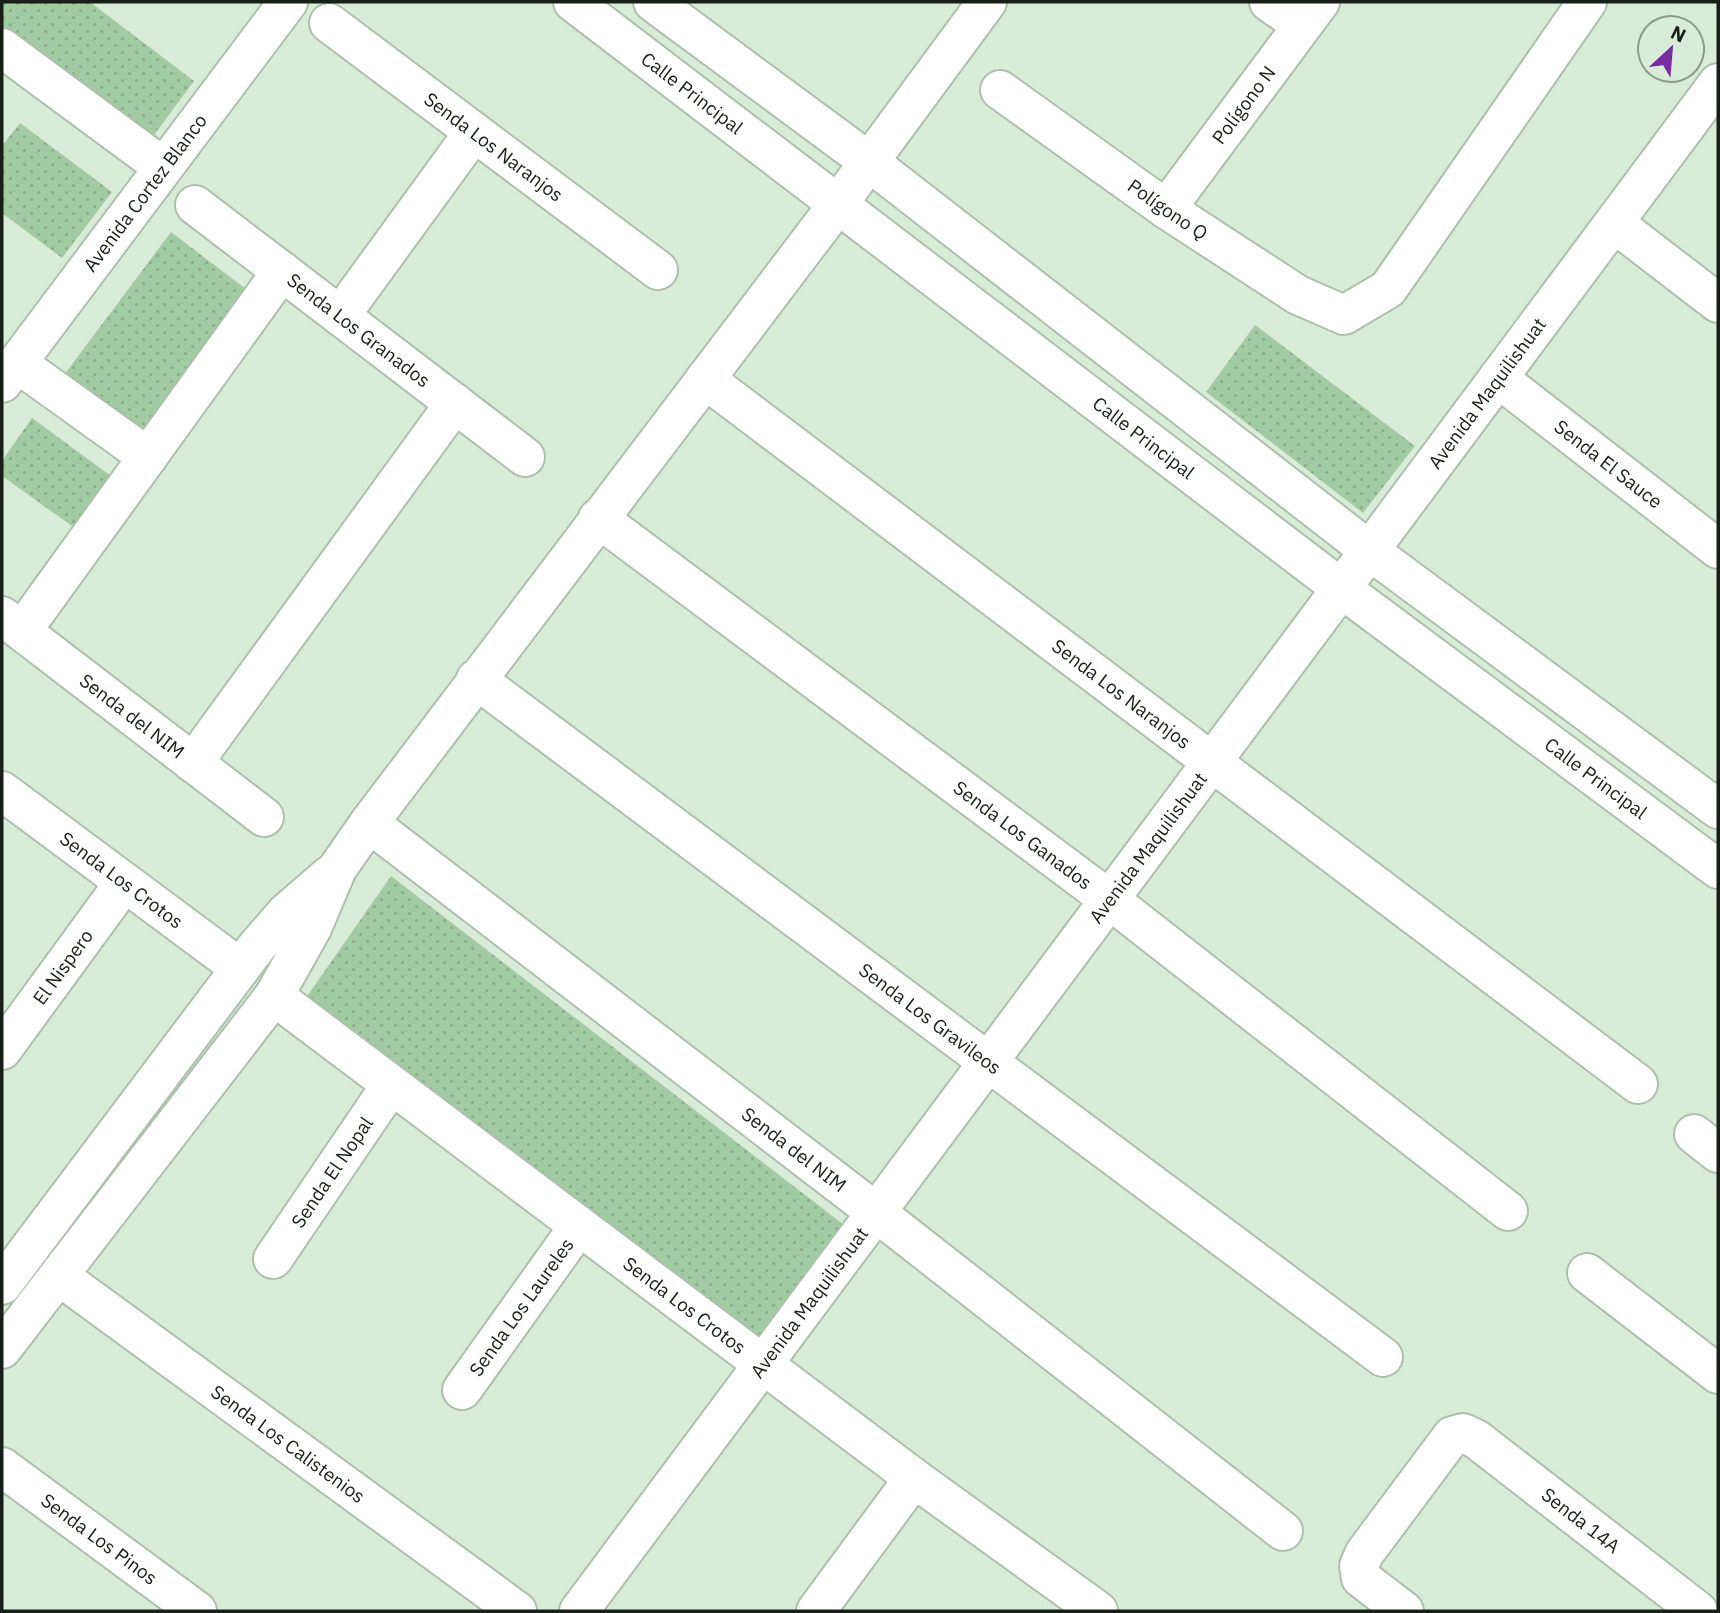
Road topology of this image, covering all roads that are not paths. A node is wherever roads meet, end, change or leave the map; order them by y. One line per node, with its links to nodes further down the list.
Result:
1 (288, 2): 14 (street, Avenida Cortez Blanco)
2 (573, 2): 15 (street, Calle Principal)
3 (653, 2): 13 (street)
4 (1269, 2): 7 (street)
5 (1587, 2): 17 (street, Polígono Q)
6 (985, 3): 13 (street)
7 (1311, 14): 17 (street, Polígono N)
8 (329, 23): 12 (street, Senda Los Naranjos)
9 (2, 48): 14 (street)
10 (1718, 83): 18 (street, Avenida Maquilishuat)
11 (1000, 90): 17 (street, Polígono Q)
12 (474, 132): 19 (street, Senda Los Naranjos); 22 (street)
13 (868, 161): 15 (street); 31 (street)
14 (163, 167): 23 (street, Avenida Cortez Blanco)
15 (838, 204): 25 (street); 32 (street, Calle Principal)
16 (195, 205): 20 (street, Senda Los Granados)
17 (1166, 209)
18 (1614, 223): 21 (street); 24 (street, Avenida Maquilishuat)
19 (659, 270)
20 (282, 271): 22 (street, Senda Los Granados); 27 (street)
21 (1718, 303)
22 (340, 316): 26 (street, Senda Los Granados)
23 (9, 373): 27 (street)
24 (1498, 378): 30 (street, Senda El Sauce); 31 (street, Avenida Maquilishuat)
25 (705, 379): 29 (street); 35 (street, Senda Los Naranjos)
26 (455, 403): 28 (street, Senda Los Granados); 36 (street)
27 (148, 457): 33 (street)
28 (525, 457)
29 (598, 518): 34 (street); 44 (street, Senda Los Ganados)
30 (1718, 549)
31 (1370, 551): 32 (street, Avenida Maquilishuat); 38 (street)
32 (1342, 589): 35 (street, Avenida Maquilishuat); 42 (street, Calle Principal)
33 (12, 623): 36 (street, Senda del NIM)
34 (476, 679): 40 (street); 48 (street, Senda Los Gravileos)
35 (1213, 761): 44 (street, Avenida Maquilishuat); 49 (street, Senda Los Naranjos)
36 (193, 763): 39 (street, Senda del NIM)
37 (2, 790): 43 (street, Senda Los Crotos)
38 (1718, 809)
39 (264, 817)
40 (369, 822): 41 (street); 52 (street, Senda del NIM)
41 (337, 869): 45 (street); 46 (street)
42 (1718, 869)
43 (124, 883): 45 (street, Senda Los Crotos); 47 (street, El Nispero)
44 (1110, 900): 48 (street, Avenida Maquilishuat); 51 (street, Senda Los Ganados)
45 (240, 968): 54 (street)
46 (274, 996): 50 (street, Senda Los Crotos); 57 (street)
47 (2, 1050)
48 (988, 1064): 52 (street, Avenida Maquilishuat); 60 (street, Senda Los Gravileos)
49 (1639, 1084)
50 (391, 1085): 53 (street, Senda Los Crotos); 55 (street, Senda El Nopal)
51 (1508, 1211)
52 (877, 1213): 61 (street, Avenida Maquilishuat); 66 (street, Senda del NIM)
53 (579, 1226): 61 (street, Senda Los Crotos); 63 (street, Senda Los Laureles)
54 (14, 1243): 58 (street)
55 (274, 1259)
56 (1587, 1273): 62 (street)
57 (59, 1276): 59 (street); 69 (street, Senda Los Calistenios)
58 (2, 1285)
59 (2, 1349)
60 (1383, 1357)
61 (764, 1364): 65 (street, Senda Los Crotos); 70 (street, Avenida Maquilishuat)
62 (1718, 1374)
63 (462, 1390)
64 (2, 1467): 68 (street, Senda Los Pinos)
65 (914, 1478): 67 (street, Senda Los Crotos); 71 (street)
66 (1283, 1531)
67 (1085, 1607)
68 (197, 1611)
69 (517, 1611)
70 (579, 1611)
71 (816, 1611)
72 (1404, 1611): 73 (street, Senda 14A)
73 (1698, 1611)

